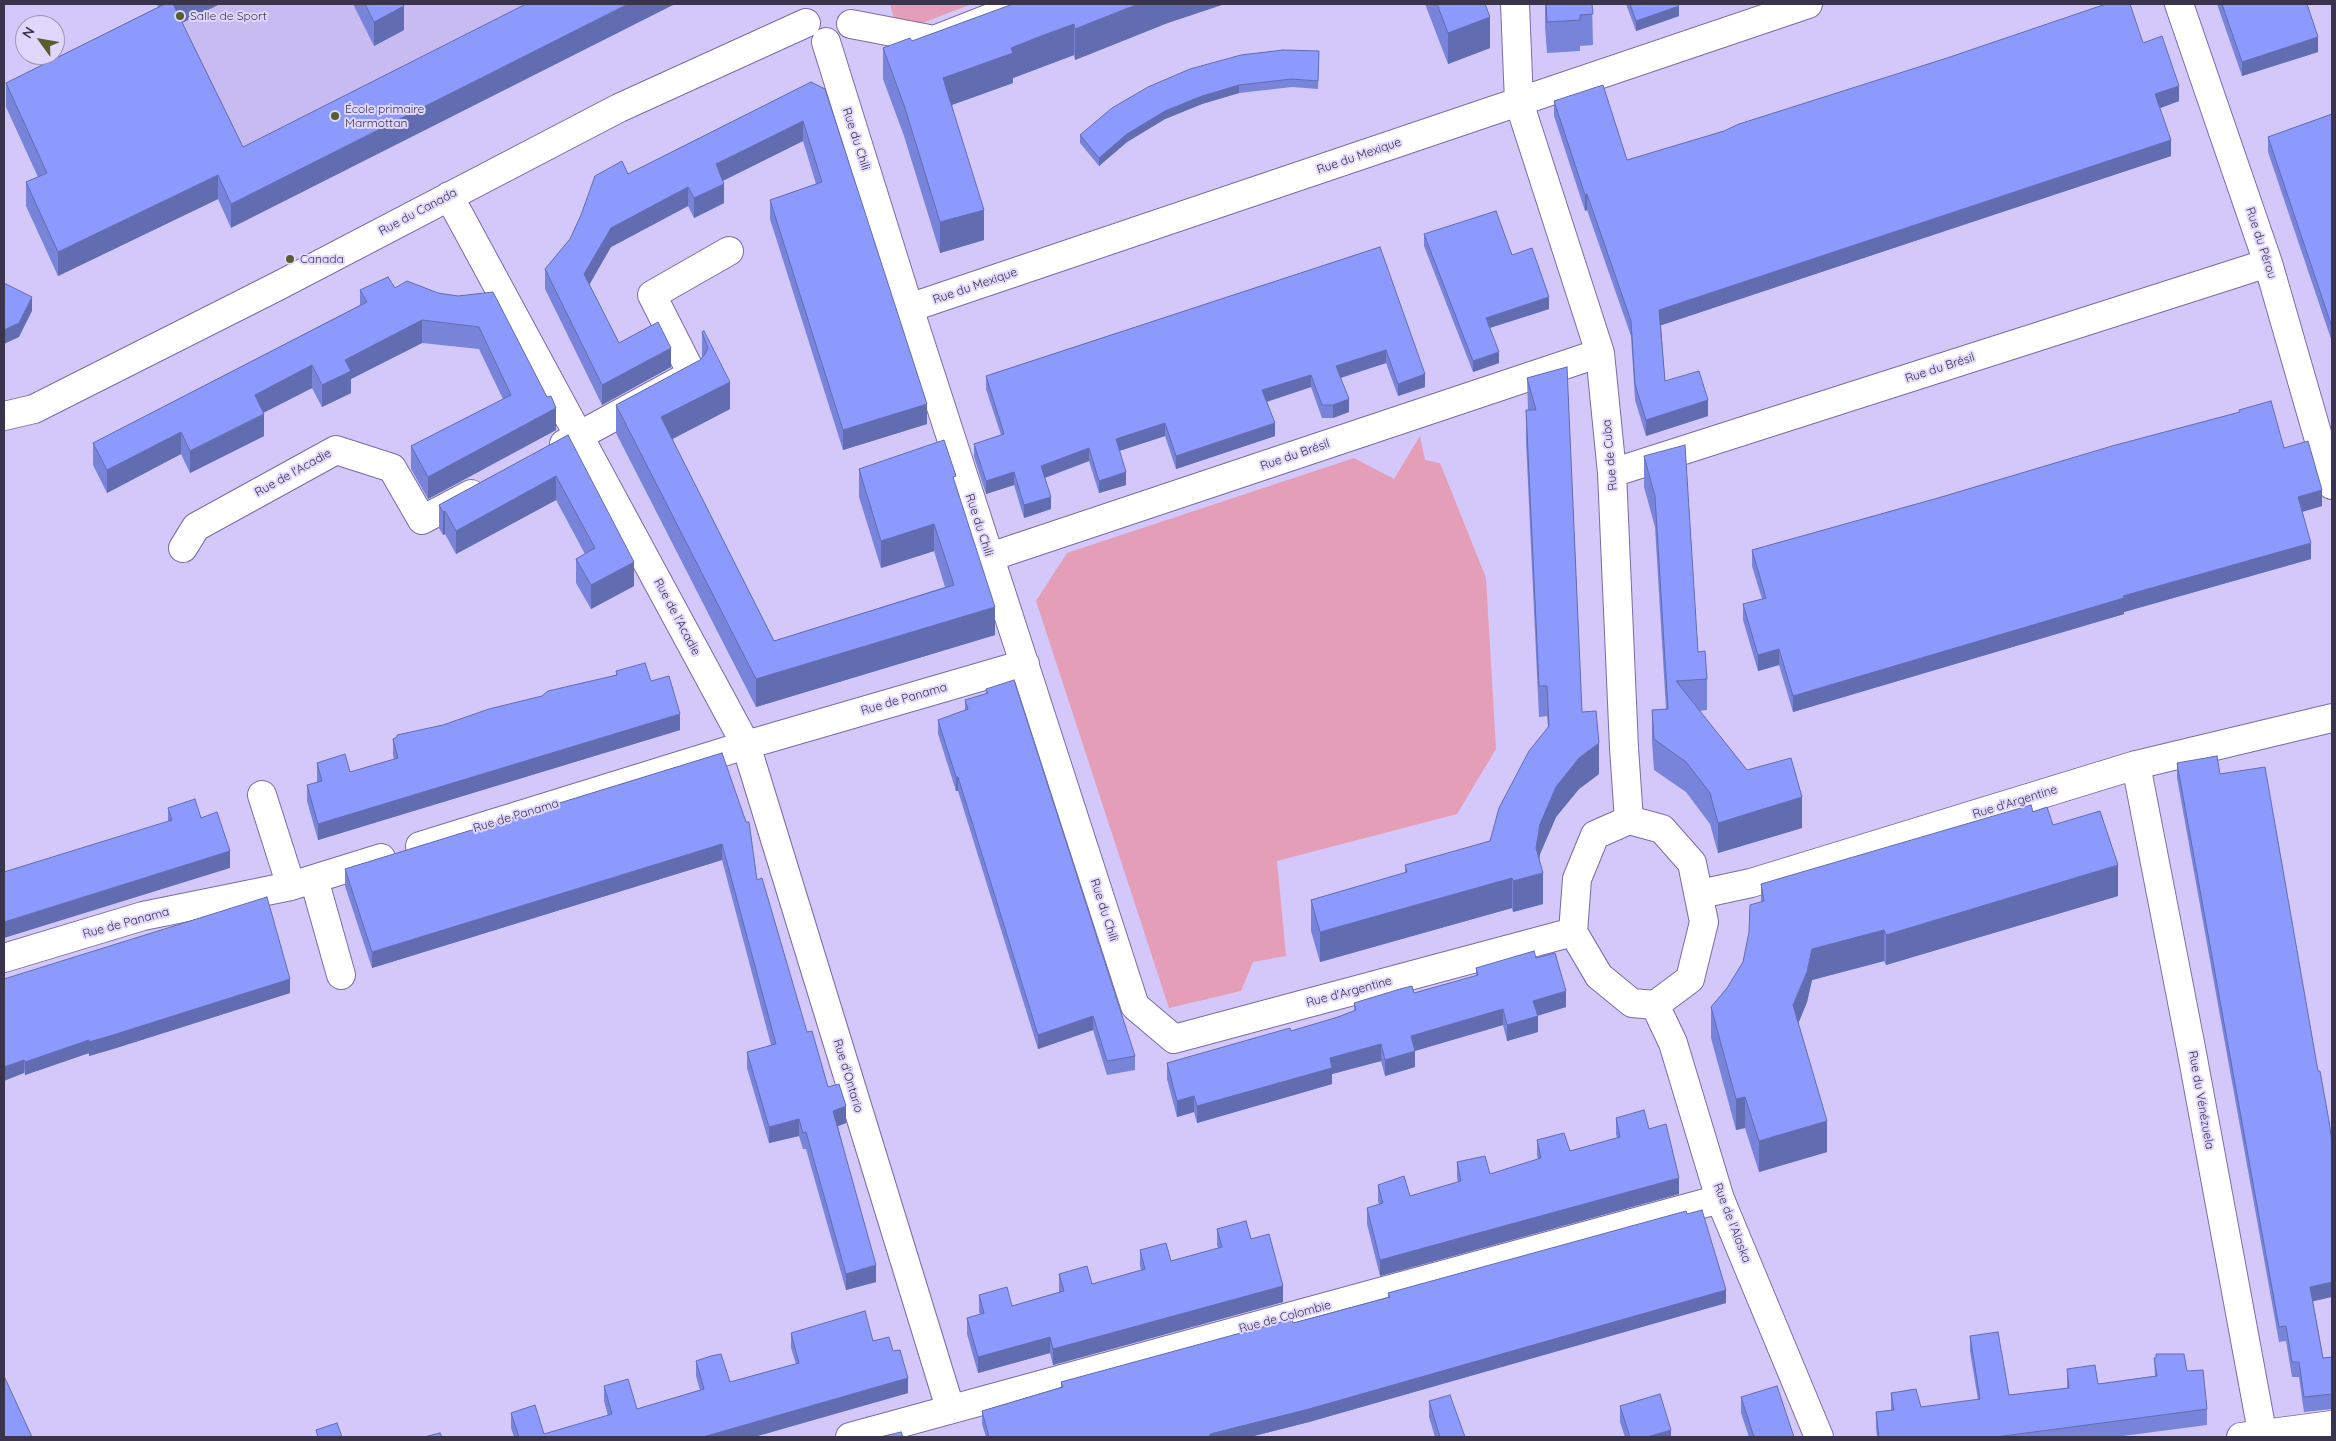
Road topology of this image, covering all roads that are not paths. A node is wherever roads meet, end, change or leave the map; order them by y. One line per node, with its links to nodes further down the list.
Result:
1 (1026, 4): 6 (street)
2 (1515, 4): 8 (street, Rue de Cuba)
3 (1808, 4): 8 (street, Rue du Mexique)
4 (2179, 4): 11 (street, Rue du Pérou)
5 (808, 13): 7 (street); 9 (street, Rue du Canada)
6 (848, 14): 7 (street)
7 (826, 42): 12 (street, Rue du Chili)
8 (1519, 102): 12 (street, Rue du Mexique); 13 (street, Rue de Cuba)
9 (449, 196): 14 (street, Rue du Canada); 17 (street, Rue de l'Acadie)
10 (729, 251): 17 (street)
11 (2268, 263): 19 (street, Rue du Brésil); 21 (street, Rue du Pérou)
12 (909, 308): 23 (street, Rue du Chili)
13 (1600, 353): 19 (street, Rue de Cuba); 23 (street, Rue du Brésil)
14 (34, 409): 15 (street, Rue du Canada); 16 (street, Rue du Canada)
15 (4, 416)
16 (4, 434)
17 (580, 436): 18 (street); 26 (street, Rue de l'Acadie)
18 (545, 454)
19 (1612, 473): 29 (street, Rue de Cuba)
20 (492, 483): 22 (street, Rue de l'Acadie)
21 (2332, 485)
22 (182, 548)
23 (990, 558): 24 (street, Rue du Chili)
24 (1025, 664): 26 (street, Rue de Panama); 36 (street, Rue du Chili)
25 (2332, 718): 27 (street, Rue d'Argentine)
26 (746, 745): 30 (street, Rue de Panama); 38 (street, Rue d'Ontario)
27 (2136, 765): 31 (street, Rue d'Argentine); 40 (street, Rue du Vénézuela)
28 (262, 795): 30 (street)
29 (1629, 820): 31 (street); 32 (street)
30 (303, 883): 33 (street, Rue de Panama); 34 (street)
31 (1700, 894): 35 (street)
32 (1573, 932): 35 (street); 36 (street, Rue d'Argentine)
33 (4, 958)
34 (341, 975)
35 (1655, 1005): 37 (street, Rue de l'Alaska)
36 (1135, 1006)
37 (1720, 1198): 38 (street, Rue de Colombie); 42 (street, Rue de l'Alaska)
38 (950, 1408): 41 (street, Rue de Colombie)
39 (2332, 1425): 40 (street)
40 (2256, 1436)
41 (850, 1437)
42 (1819, 1437)

